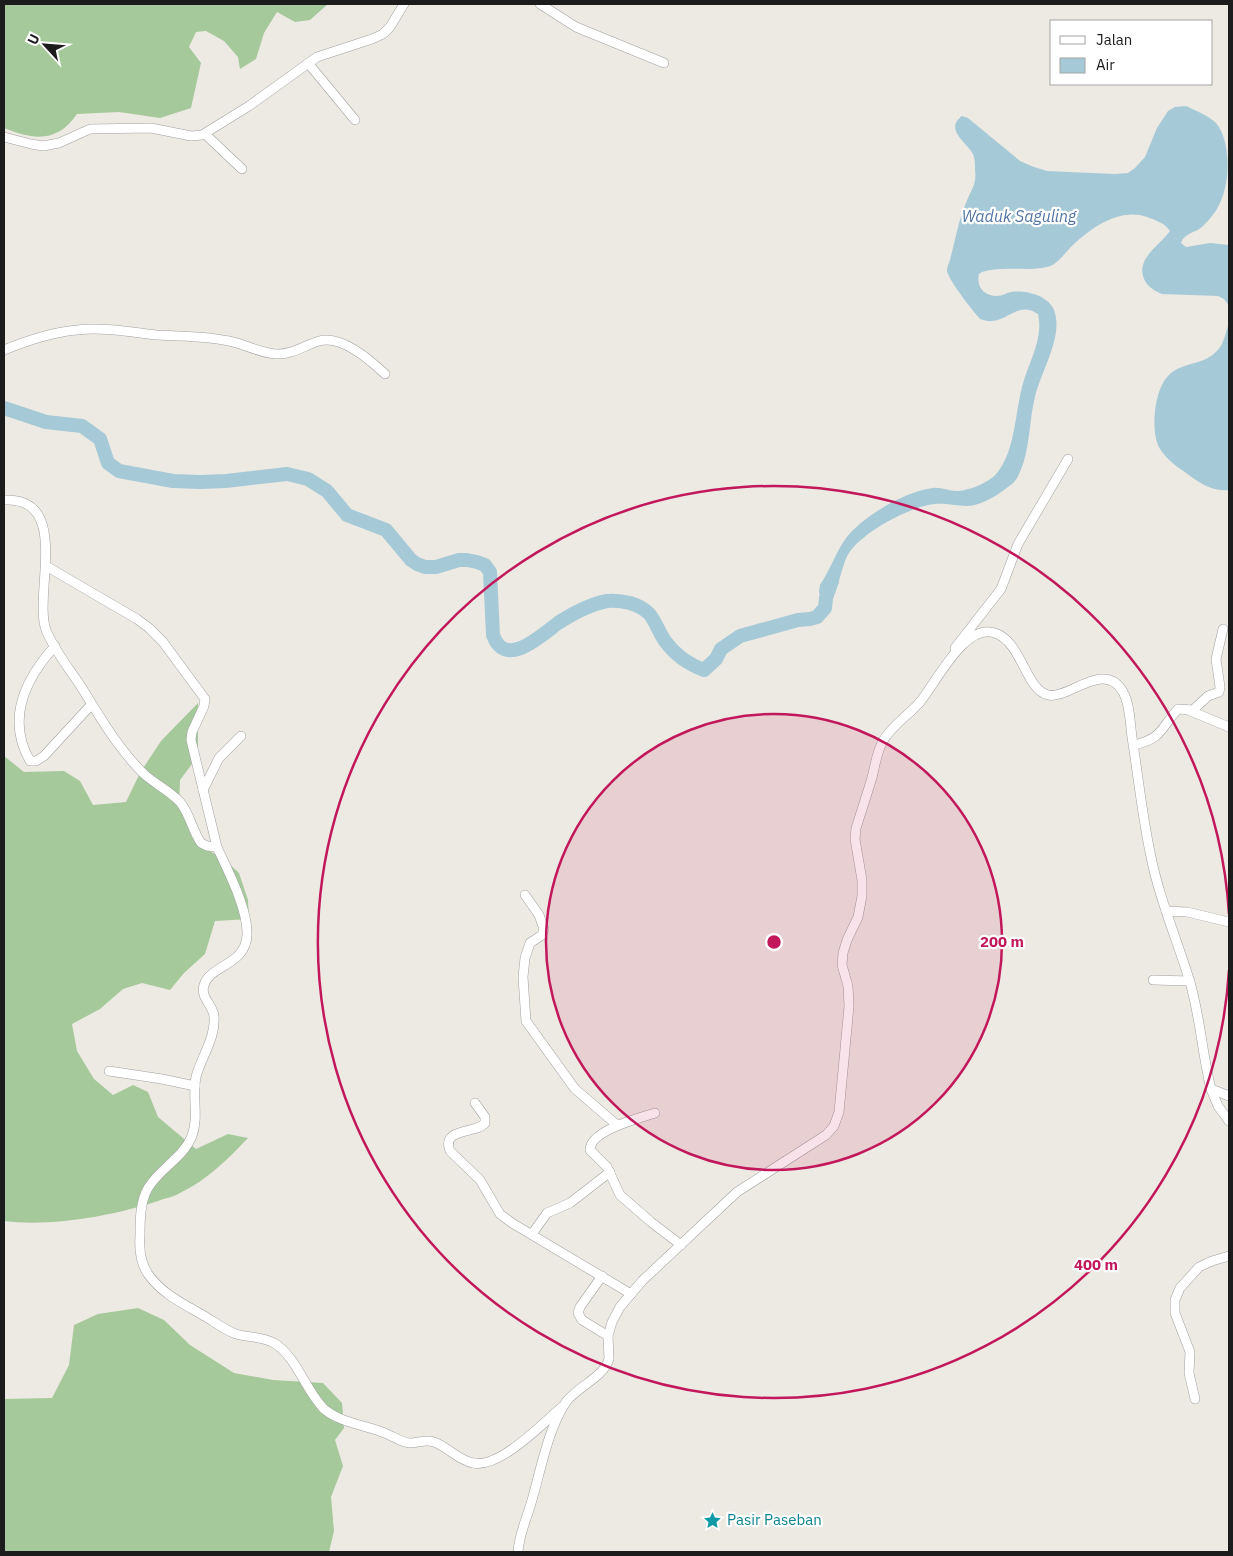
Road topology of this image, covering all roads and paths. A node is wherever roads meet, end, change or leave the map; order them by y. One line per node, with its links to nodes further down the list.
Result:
1 (404, 4): 3 (street)
2 (540, 4): 4 (street)
3 (308, 63): 5 (street); 6 (street)
4 (664, 63)
5 (355, 120)
6 (206, 134): 7 (street); 8 (street)
7 (4, 137)
8 (242, 169)
9 (7, 347): 10 (street)
10 (384, 374)
11 (1068, 460): 16 (street)
12 (4, 500): 13 (street)
13 (46, 566): 15 (street); 22 (street)
14 (1223, 629): 18 (street)
15 (54, 646): 17 (street); 17 (street)
16 (949, 659): 21 (street); 39 (street)
17 (92, 705): 23 (street)
18 (1188, 710): 19 (street); 21 (street)
19 (1229, 726)
20 (241, 736): 22 (street)
21 (1134, 745): 25 (street)
22 (203, 790): 23 (street)
23 (217, 847): 30 (street)
24 (525, 895): 36 (street)
25 (1166, 911): 26 (street); 28 (street)
26 (1229, 922)
27 (1153, 980): 28 (street)
28 (1190, 981): 31 (street)
29 (109, 1071): 30 (street)
30 (195, 1086): 45 (street)
31 (1211, 1089): 32 (street); 35 (street)
32 (1229, 1096)
33 (475, 1103): 38 (street)
34 (655, 1113): 36 (street)
35 (1229, 1121)
36 (617, 1125): 37 (street)
37 (610, 1172): 38 (street); 39 (street)
38 (532, 1234): 41 (street)
39 (681, 1245): 42 (street)
40 (1229, 1256): 44 (street)
41 (602, 1276): 42 (street); 43 (street)
42 (630, 1294): 43 (street)
43 (608, 1336): 45 (street)
44 (1195, 1399)
45 (564, 1405): 46 (street)
46 (518, 1552)

